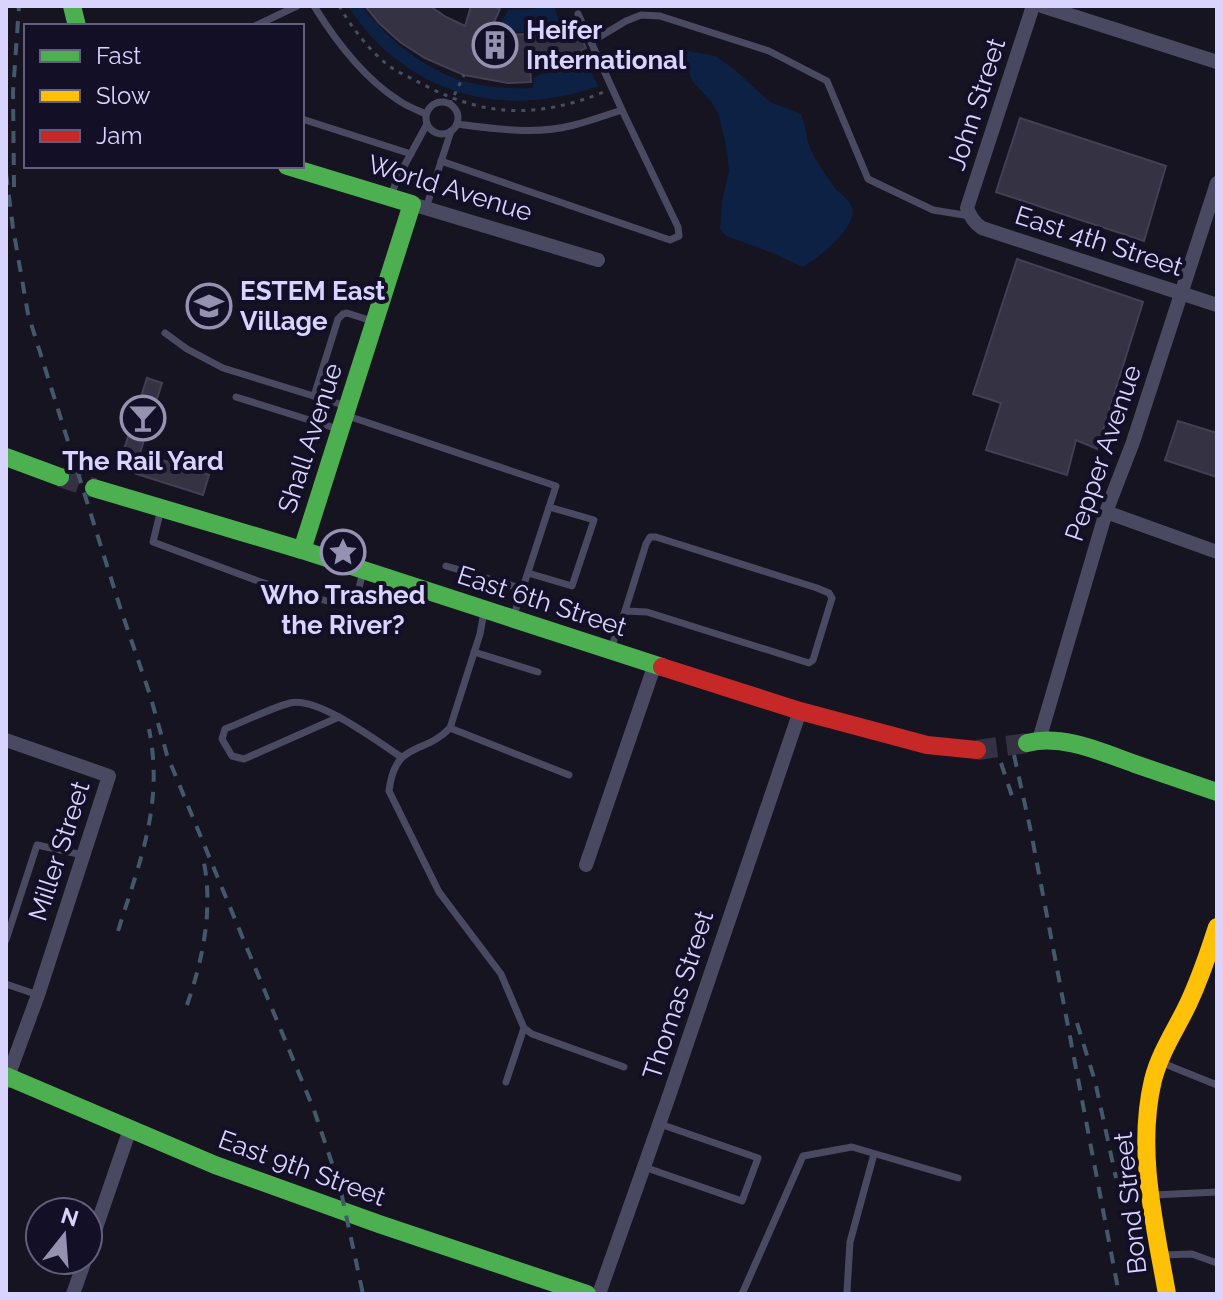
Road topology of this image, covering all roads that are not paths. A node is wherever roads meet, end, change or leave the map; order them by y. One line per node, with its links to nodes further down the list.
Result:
1 (297, 6): 6 (lane)
2 (314, 6): 10 (lane)
3 (1033, 6): 22 (street, John Street)
4 (1042, 6): 8 (street)
5 (578, 14): 7 (lane)
6 (259, 24)
7 (591, 42): 9 (lane); 22 (lane)
8 (1217, 62)
9 (622, 110): 13 (lane); 16 (lane)
10 (426, 114): 12 (lane); 13 (lane)
11 (304, 120): 15 (lane)
12 (427, 124): 14 (lane); 15 (lane)
13 (457, 124): 14 (lane)
14 (451, 131): 16 (lane)
15 (411, 154): 19 (lane)
16 (441, 161): 20 (lane)
17 (294, 168): 19 (street, World Avenue)
18 (1217, 183): 21 (street, Pepper Avenue)
19 (391, 197): 20 (street, World Avenue)
20 (419, 206): 23 (street, World Avenue); 26 (street, Shall Avenue)
21 (1212, 212): 24 (street, Pepper Avenue)
22 (970, 216): 24 (street, East 4th Street)
23 (598, 260)
24 (1181, 293): 25 (street, East 4th Street); 36 (street, Pepper Avenue)
25 (1217, 305)
26 (374, 321): 28 (lane); 30 (street, Shall Avenue)
27 (165, 333): 28 (lane)
28 (314, 396): 30 (lane)
29 (236, 397): 30 (lane)
30 (344, 417): 35 (lane); 37 (street, Shall Avenue)
31 (6, 457): 32 (street)
32 (60, 477)
33 (94, 488): 34 (street, East 6th Street)
34 (161, 507): 37 (street, East 6th Street); 40 (lane)
35 (549, 507): 41 (lane); 41 (lane)
36 (1106, 512): 38 (street); 54 (street, Pepper Avenue)
37 (302, 550): 40 (street, East 6th Street)
38 (1217, 552)
39 (446, 566): 42 (lane)
40 (363, 570): 43 (street, East 6th Street)
41 (528, 573): 42 (lane)
42 (523, 589): 45 (lane)
43 (485, 609): 45 (street, East 6th Street); 47 (lane)
44 (625, 611): 44 (lane); 46 (lane)
45 (514, 618): 46 (street, East 6th Street)
46 (610, 650): 48 (street, East 6th Street)
47 (474, 652): 49 (lane); 52 (lane)
48 (655, 664): 50 (street, East 6th Street); 60 (street)
49 (538, 672)
50 (800, 711): 55 (street, East 6th Street); 71 (street, Thomas Street)
51 (339, 717): 51 (lane); 56 (lane)
52 (450, 728): 56 (lane); 57 (lane)
53 (6, 740): 59 (street, Miller Street)
54 (1033, 741): 58 (street)
55 (977, 750)
56 (401, 757): 65 (lane)
57 (569, 775)
58 (1217, 792)
59 (83, 855): 62 (lane); 64 (street, Miller Street)
60 (586, 865)
61 (1217, 927): 66 (street, Bond Street)
62 (6, 940)
63 (6, 984): 64 (lane)
64 (38, 995): 68 (street, Miller Street)
65 (524, 1028): 67 (lane); 69 (lane)
66 (1160, 1062): 70 (lane); 77 (street, Bond Street)
67 (624, 1067)
68 (7, 1078): 72 (street, East 9th Street)
69 (506, 1082)
70 (1217, 1085)
71 (660, 1124): 74 (street, Thomas Street); 74 (lane)
72 (130, 1129): 78 (street); 81 (street, East 9th Street)
73 (874, 1154): 75 (lane); 84 (lane); 85 (lane)
74 (644, 1167): 83 (street, Thomas Street)
75 (958, 1178)
76 (1217, 1192): 77 (lane)
77 (1152, 1196): 79 (street, Bond Street)
78 (104, 1205)
79 (1160, 1255): 80 (lane); 86 (street, Bond Street)
80 (1217, 1263)
81 (555, 1289): 82 (street, East 9th Street)
82 (587, 1294)
83 (599, 1294)
84 (742, 1294)
85 (848, 1294)
86 (1167, 1294)

